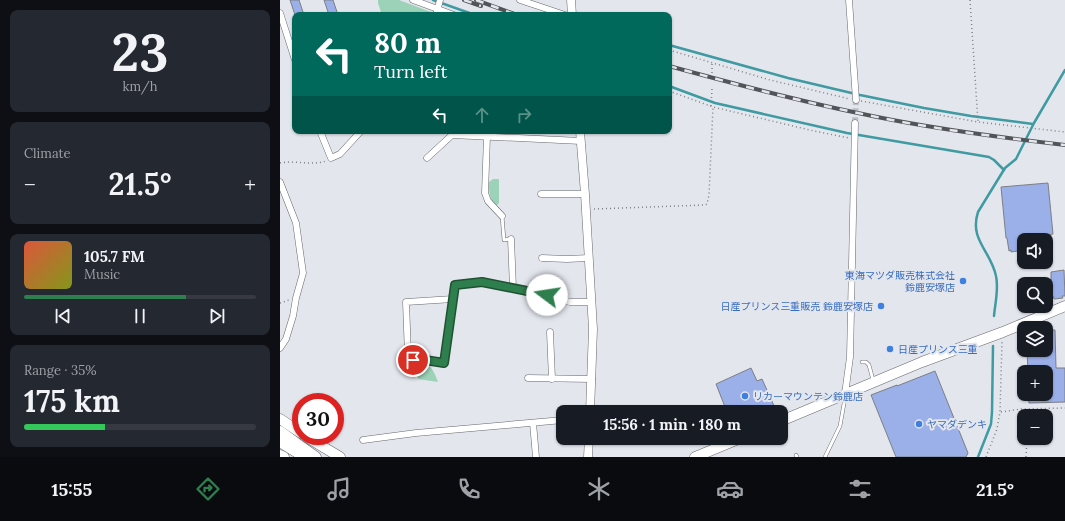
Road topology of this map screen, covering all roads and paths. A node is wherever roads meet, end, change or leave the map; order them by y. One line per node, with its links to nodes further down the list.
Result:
1 (413, 0): 6 (street)
2 (520, 0): 8 (street)
3 (571, 0): 9 (street)
4 (849, 0): 17 (street)
5 (970, 0): 19 (path)
6 (439, 7): 7 (street)
7 (448, 12)
8 (556, 12)
9 (572, 12)
10 (280, 13): 11 (street)
11 (292, 51)
12 (672, 51): 13 (path)
13 (712, 63): 14 (path); 17 (path)
14 (712, 74)
15 (712, 89): 18 (path)
16 (672, 92): 18 (path)
17 (855, 96): 19 (path)
18 (712, 106): 26 (path); 34 (path)
19 (978, 121): 21 (path)
20 (855, 123): 26 (street)
21 (1065, 132)
22 (321, 134): 28 (street)
23 (358, 134): 28 (street)
24 (580, 134): 27 (street)
25 (487, 136): 27 (street); 29 (street); 35 (street)
26 (854, 136): 51 (street)
27 (580, 141): 33 (street)
28 (331, 158): 30 (path)
29 (427, 158)
30 (280, 163)
31 (280, 182): 45 (street)
32 (541, 194): 33 (street)
33 (585, 194): 34 (street)
34 (586, 208): 38 (street)
35 (502, 216): 36 (lane)
36 (511, 239): 39 (street)
37 (542, 258): 38 (street)
38 (589, 258): 41 (street)
39 (514, 288): 40 (street); 41 (street)
40 (453, 299): 40 (street)
41 (592, 302): 49 (street)
42 (1065, 306): 44 (main road)
43 (550, 332): 48 (street)
44 (1003, 332): 50 (main road); 56 (path)
45 (280, 348)
46 (862, 362): 50 (lane)
47 (528, 378): 48 (street)
48 (552, 379): 49 (street)
49 (592, 380): 52 (street)
50 (874, 382): 51 (main road)
51 (845, 394): 57 (main road); 76 (lane)
52 (590, 405)
53 (1065, 408): 54 (path)
54 (1029, 409)
55 (1017, 410): 56 (path)
56 (1000, 412): 77 (path)
57 (788, 418)
58 (280, 419): 61 (main road)
59 (556, 421): 60 (street)
60 (533, 423): 63 (street); 73 (street)
61 (292, 428)
62 (280, 431): 70 (main road)
63 (363, 440)
64 (280, 442): 70 (main road)
65 (320, 445): 72 (main road)
66 (589, 445): 74 (street)
67 (724, 445): 75 (main road)
68 (1027, 445): 78 (path)
69 (280, 455): 71 (main road)
70 (310, 456)
71 (284, 457)
72 (340, 457)
73 (536, 457)
74 (588, 457)
75 (695, 457)
76 (825, 457)
77 (986, 457)
78 (1026, 457)

